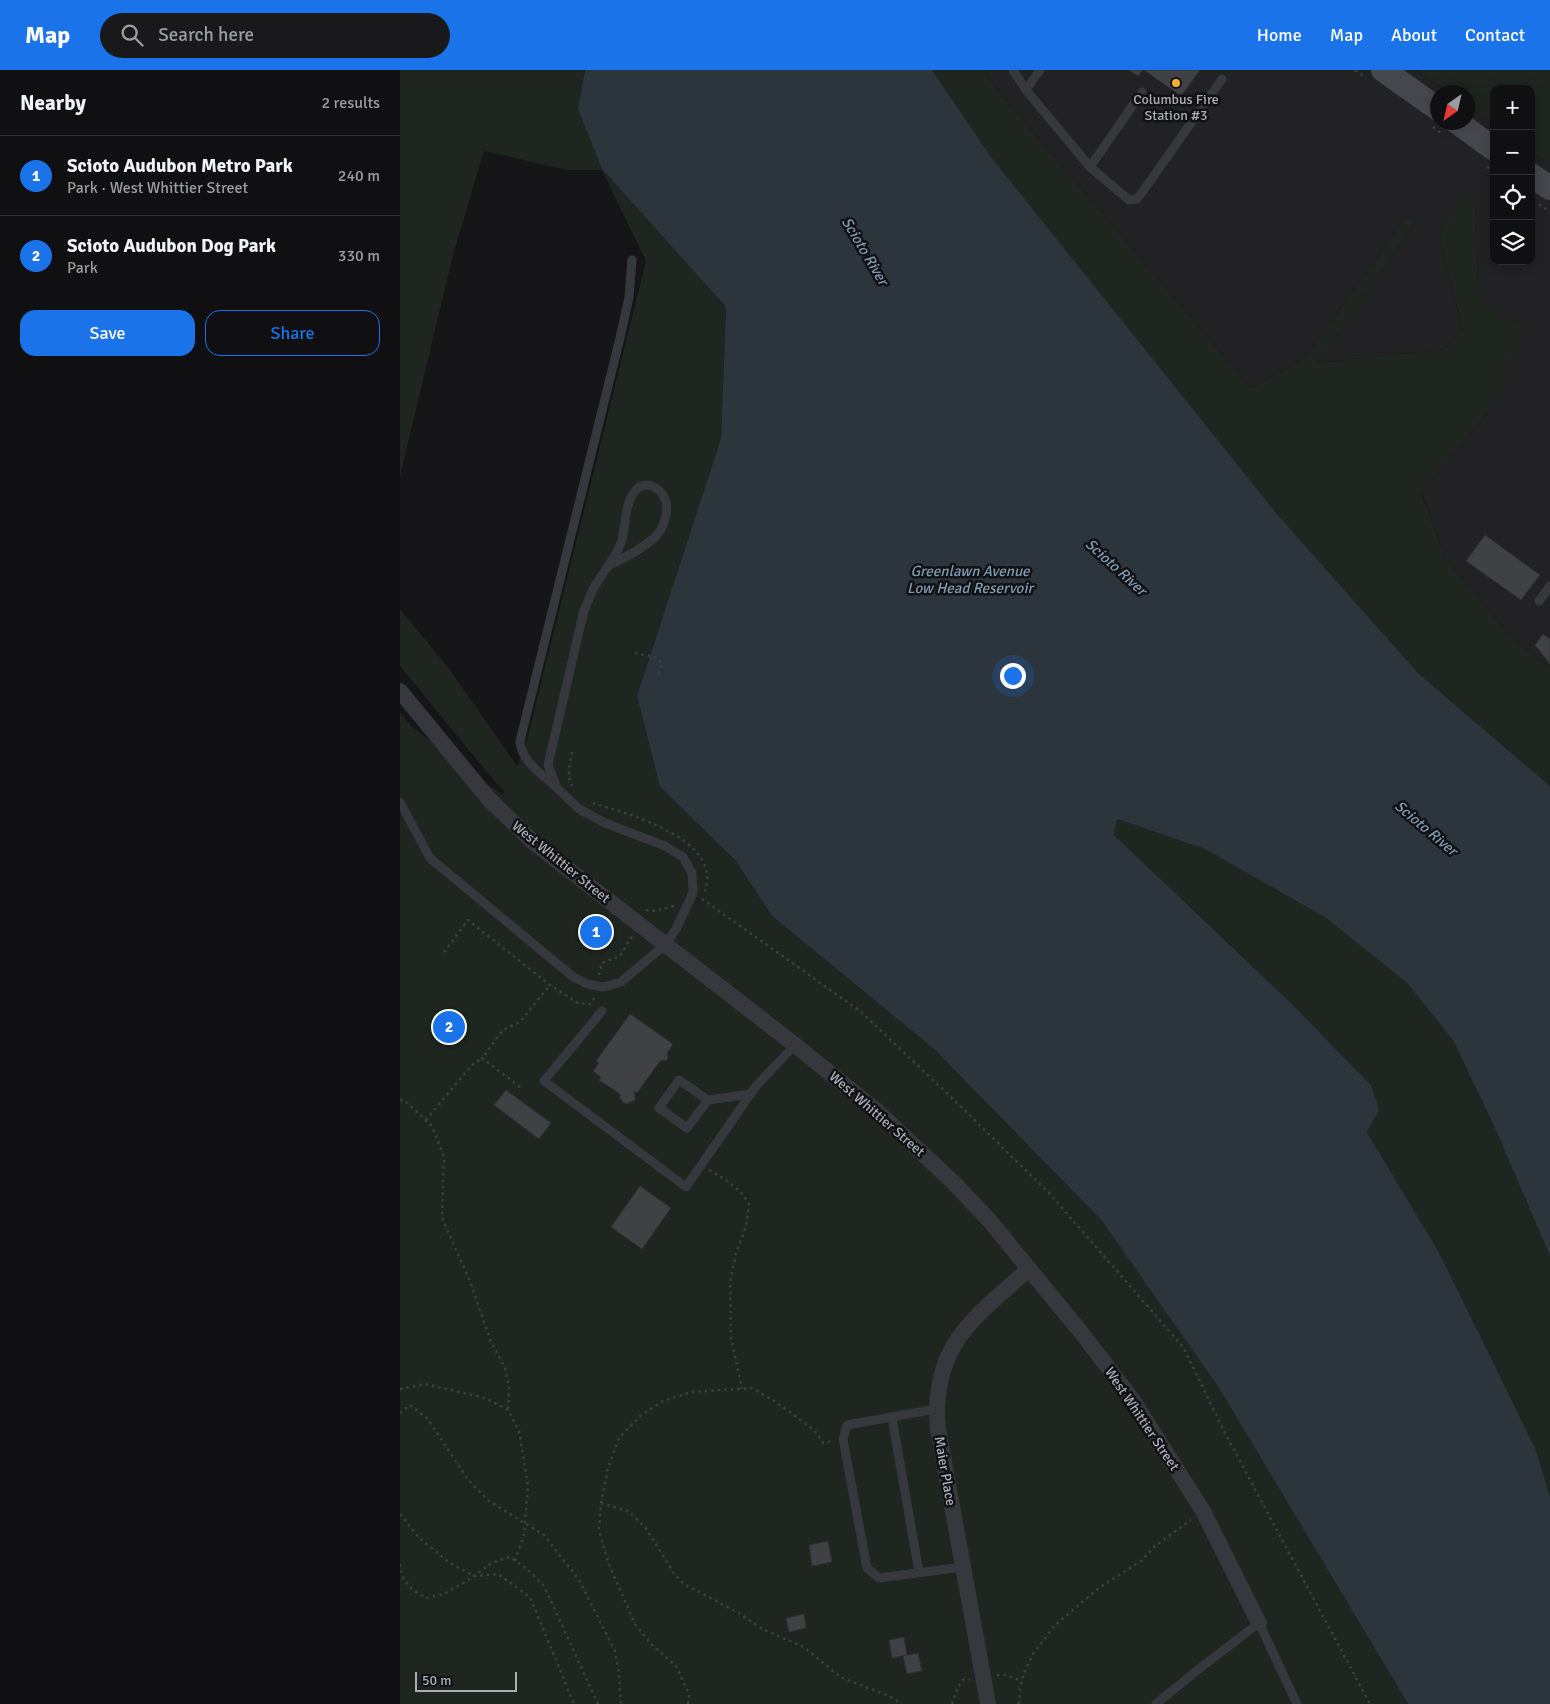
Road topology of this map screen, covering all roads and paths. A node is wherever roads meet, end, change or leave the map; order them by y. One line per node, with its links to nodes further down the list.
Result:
1 (1013, 70): 5 (lane)
2 (1040, 70): 5 (lane)
3 (1383, 70): 7 (main road)
4 (1222, 79): 10 (lane)
5 (1026, 90): 10 (lane)
6 (1142, 92): 10 (lane)
7 (1430, 103)
8 (1468, 130): 9 (main road)
9 (1490, 146)
10 (1090, 167)
11 (1535, 181): 12 (main road)
12 (1544, 196): 13 (path)
13 (1550, 212)
14 (632, 260): 21 (lane)
15 (610, 565): 15 (lane); 21 (lane)
16 (1550, 586): 17 (lane)
17 (1539, 601)
18 (635, 654): 19 (path)
19 (658, 678)
20 (400, 691): 23 (street, West Whittier Street)
21 (557, 788): 23 (lane)
22 (400, 802): 23 (lane)
23 (666, 944): 26 (street, West Whittier Street)
24 (550, 985): 27 (path)
25 (602, 1010): 33 (lane)
26 (795, 1045): 29 (lane); 34 (street, West Whittier Street)
27 (482, 1058): 28 (path); 32 (path)
28 (520, 1087)
29 (751, 1094): 31 (lane); 33 (lane)
30 (400, 1100): 32 (path)
31 (708, 1100): 31 (lane)
32 (426, 1120): 37 (path)
33 (701, 1166): 36 (path)
34 (1029, 1269): 38 (street, Maier Place); 43 (street, West Whittier Street)
35 (400, 1389): 37 (path)
36 (742, 1389): 41 (path); 42 (path)
37 (508, 1410): 45 (path)
38 (936, 1410): 40 (lane); 48 (street, Maier Place)
39 (400, 1413): 45 (path)
40 (892, 1418): 41 (lane); 49 (lane)
41 (843, 1439): 49 (lane)
42 (601, 1503): 55 (path); 56 (path)
43 (1203, 1510): 51 (street, West Whittier Street); 58 (path)
44 (400, 1514): 50 (path)
45 (525, 1523): 46 (path); 54 (path)
46 (515, 1561): 50 (path); 53 (path)
47 (400, 1564): 50 (path)
48 (963, 1567): 49 (lane); 57 (street, Maier Place)
49 (920, 1572)
50 (474, 1576): 52 (path)
51 (1259, 1623): 59 (lane); 60 (lane)
52 (574, 1704)
53 (598, 1704)
54 (621, 1704)
55 (688, 1704)
56 (902, 1704)
57 (988, 1704)
58 (1020, 1704)
59 (1156, 1704)
60 (1297, 1704)

